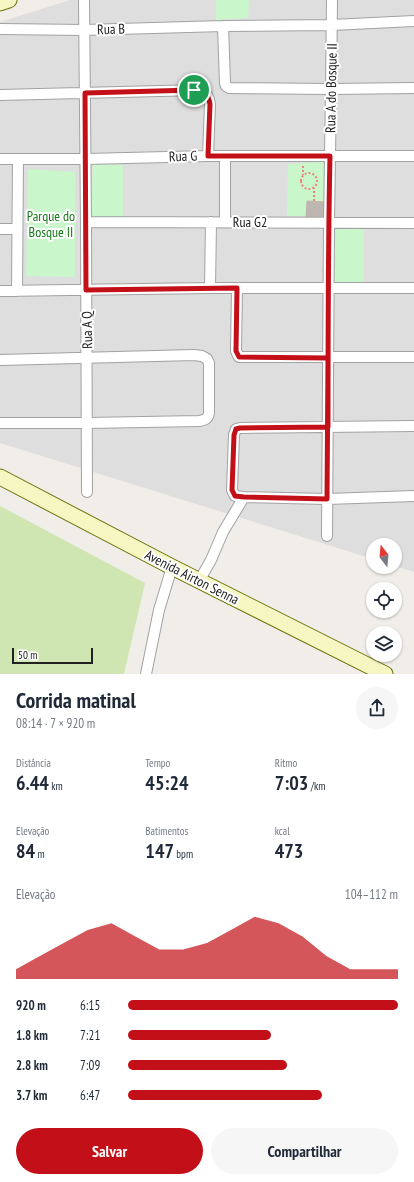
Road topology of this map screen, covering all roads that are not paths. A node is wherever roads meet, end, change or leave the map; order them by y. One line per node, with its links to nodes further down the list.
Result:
1 (9, 0): 4 (main road)
2 (84, 0): 9 (street, Rua A Q)
3 (332, 0): 6 (street, Rua A do Bosque II)
4 (0, 3)
5 (414, 21): 6 (street, Rua B)
6 (332, 25): 7 (street, Rua B); 11 (street, Rua A do Bosque II)
7 (223, 26): 9 (street, Rua B); 11 (street)
8 (0, 30): 9 (street, Rua B)
9 (84, 30): 12 (street, Rua A Q)
10 (414, 88): 11 (street)
11 (332, 89): 16 (street, Rua A do Bosque II)
12 (85, 93): 13 (street); 14 (street); 20 (street, Rua A Q)
13 (0, 95)
14 (208, 156): 15 (street, Rua G); 20 (street, Rua G)
15 (225, 156): 16 (street, Rua G); 23 (street)
16 (330, 156): 17 (street, Rua G); 24 (street, Rua A do Bosque II)
17 (414, 156)
18 (0, 159): 19 (street, Rua G)
19 (18, 159): 20 (street, Rua G); 27 (street)
20 (86, 159): 21 (street, Rua A Q)
21 (86, 222): 22 (street, Rua G2); 32 (street, Rua A Q)
22 (211, 222): 23 (street, Rua G2); 28 (street)
23 (225, 222): 24 (street, Rua G2)
24 (329, 223): 25 (street, Rua G2); 30 (street, Rua A do Bosque II)
25 (414, 223)
26 (0, 229): 27 (street)
27 (17, 229): 34 (street)
28 (210, 288): 29 (street); 32 (street)
29 (237, 288): 30 (street); 36 (street)
30 (328, 288): 31 (street); 36 (street, Rua A do Bosque II)
31 (414, 288)
32 (86, 290): 34 (street); 35 (street, Rua A Q)
33 (0, 291): 34 (street)
34 (16, 291)
35 (87, 358): 38 (street); 40 (street, Rua A Q); 40 (street)
36 (328, 358): 37 (street); 42 (street, Rua A do Bosque II)
37 (414, 358)
38 (0, 360)
39 (0, 423): 40 (street)
40 (87, 423): 44 (street, Rua A Q)
41 (414, 426): 42 (street)
42 (328, 427): 46 (street); 47 (street, Rua A do Bosque II)
43 (0, 477): 49 (main road, Avenida Airton Senna)
44 (87, 492)
45 (414, 496): 47 (street)
46 (244, 497): 47 (street); 50 (street)
47 (327, 499): 48 (street, Rua A do Bosque II)
48 (327, 536)
49 (172, 567): 50 (main road, Avenida Airton Senna); 51 (street)
50 (199, 581): 52 (main road, Avenida Airton Senna)
51 (146, 674)
52 (385, 674)

